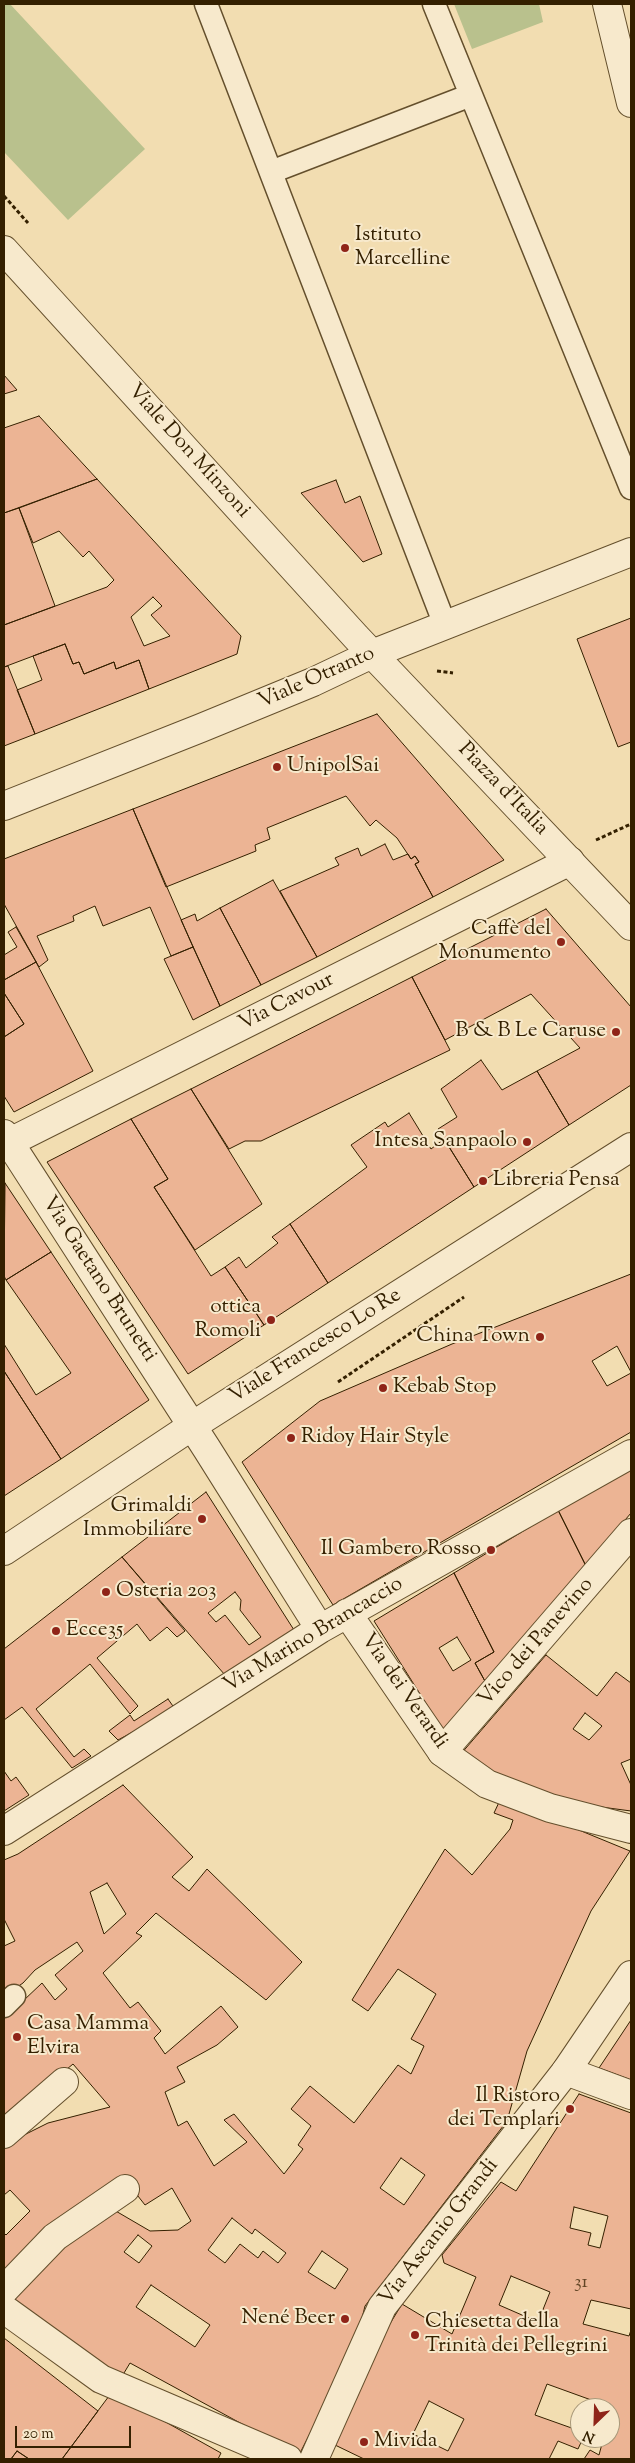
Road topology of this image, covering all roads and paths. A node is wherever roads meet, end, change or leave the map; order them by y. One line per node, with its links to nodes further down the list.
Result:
1 (206, 4): 6 (lane)
2 (434, 4): 4 (lane)
3 (607, 4): 5 (street)
4 (471, 95): 6 (lane); 8 (lane)
5 (631, 103)
6 (271, 172): 10 (lane)
7 (4, 250): 11 (street, Viale Don Minzoni)
8 (631, 488)
9 (631, 552): 10 (street, Viale Otranto)
10 (445, 625): 11 (street, Viale Otranto)
11 (372, 654): 12 (street, Viale Otranto); 15 (street, Piazza d'Italia)
12 (4, 806)
13 (631, 824): 14 (path)
14 (596, 840)
15 (570, 861): 16 (street, Piazza d'Italia); 17 (street, Via Cavour)
16 (631, 926)
17 (6, 1140): 19 (street, Via Gaetano Brunetti)
18 (631, 1147): 19 (street, Viale Francesco Lo Re)
19 (192, 1426): 22 (street, Viale Francesco Lo Re); 24 (street)
20 (631, 1454): 23 (street, Via Marino Brancaccio)
21 (631, 1533): 25 (street, Vico dei Panevino)
22 (4, 1551)
23 (347, 1613): 24 (street, Via Marino Brancaccio); 25 (street, Via dei Verardi)
24 (320, 1629): 27 (street, Via Marino Brancaccio)
25 (442, 1752): 26 (street, Via dei Verardi)
26 (631, 1829)
27 (4, 1831)
28 (631, 1975): 29 (street, Via Ascanio Grandi)
29 (566, 2071): 31 (street); 37 (street, Via Ascanio Grandi)
30 (64, 2082): 32 (street)
31 (631, 2095)
32 (4, 2134)
33 (124, 2189): 34 (street)
34 (4, 2290)
35 (4, 2309): 36 (street)
36 (278, 2457)
37 (314, 2459)

